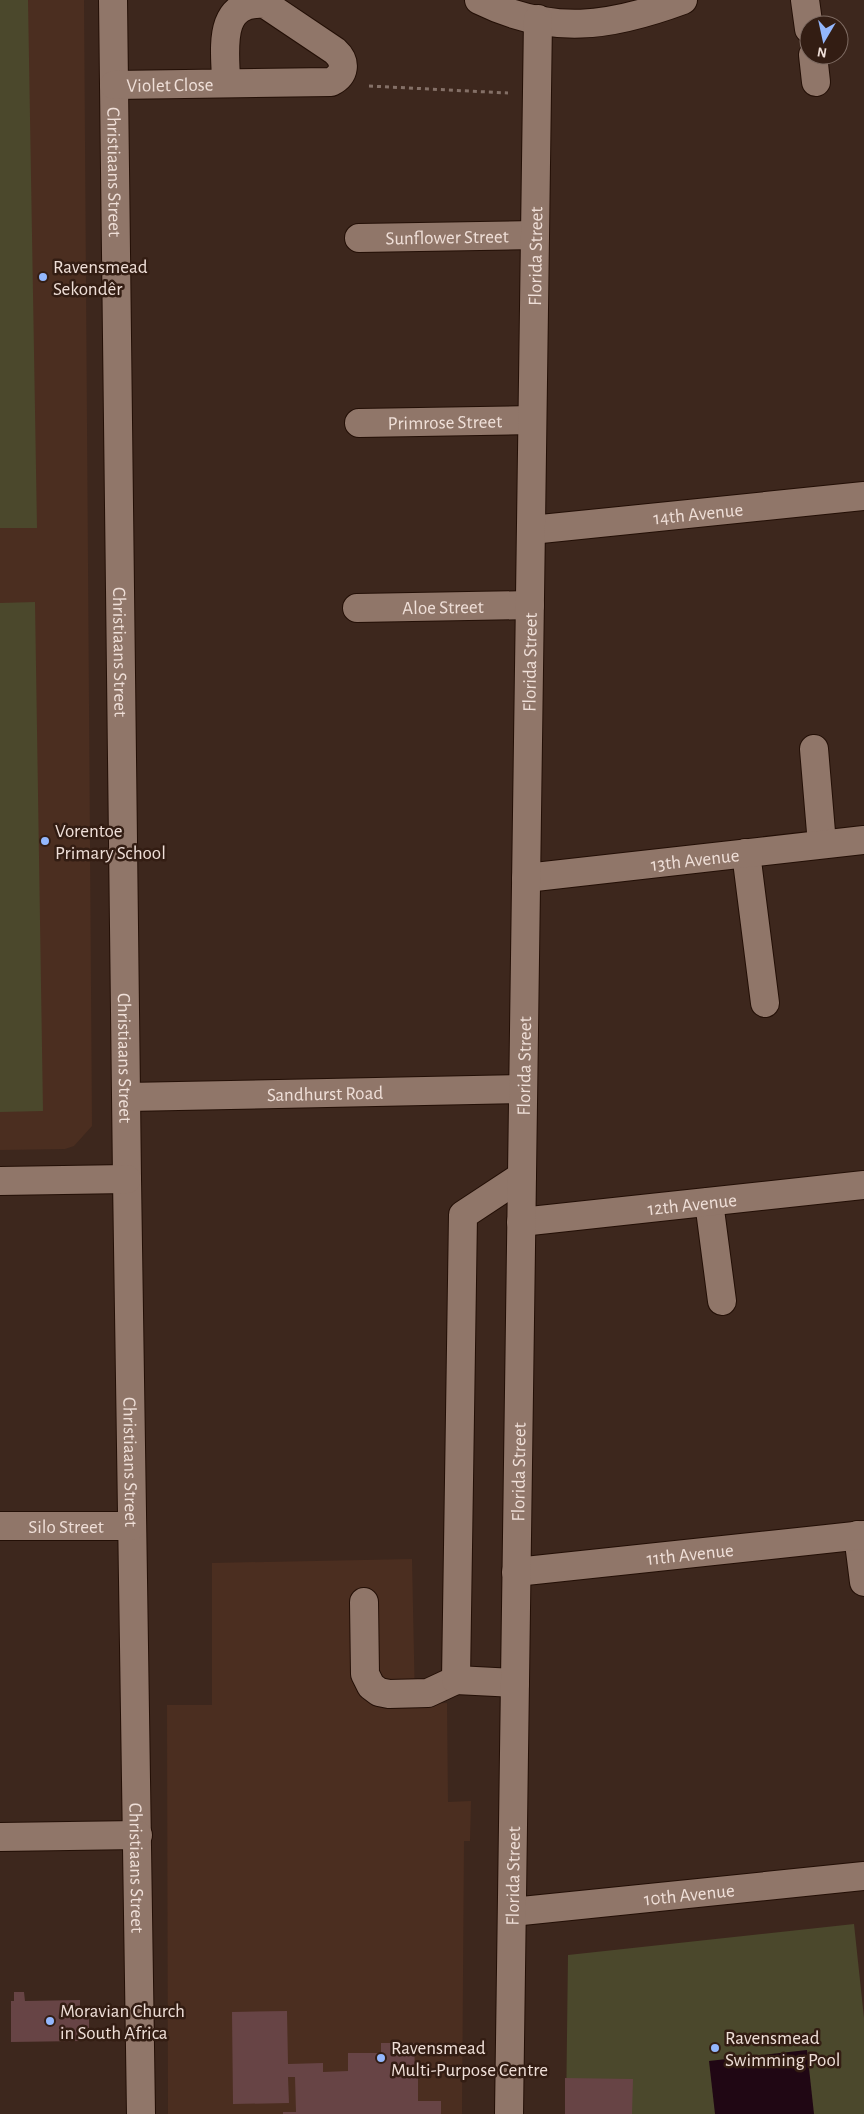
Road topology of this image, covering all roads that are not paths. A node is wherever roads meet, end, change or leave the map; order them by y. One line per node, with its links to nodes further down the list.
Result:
1 (113, 0): 10 (street, Christiaans Street)
2 (479, 0): 6 (street)
3 (683, 0): 6 (street)
4 (805, 0): 5 (street)
5 (807, 15)
6 (538, 19): 11 (street, Florida Street)
7 (814, 65): 8 (street)
8 (816, 82)
9 (226, 83): 10 (street, Violet Close)
10 (114, 85): 26 (street, Christiaans Street)
11 (535, 235): 12 (street, Sunflower Street); 13 (street, Florida Street)
12 (359, 238)
13 (532, 420): 14 (street, Primrose Street); 16 (street, Florida Street)
14 (359, 423)
15 (864, 496): 16 (street, 14th Avenue)
16 (531, 530): 17 (street, Florida Street)
17 (530, 606): 18 (street, Aloe Street); 23 (street, Florida Street)
18 (357, 608)
19 (814, 749): 21 (street)
20 (864, 840): 21 (street, 13th Avenue)
21 (822, 844): 22 (street, 13th Avenue)
22 (746, 853): 23 (street, 13th Avenue); 24 (street)
23 (526, 878): 25 (street, Florida Street)
24 (765, 1003)
25 (523, 1089): 26 (street, Sandhurst Road); 27 (street, Florida Street)
26 (126, 1097): 28 (street, Christiaans Street)
27 (522, 1176): 32 (street, Florida Street); 40 (street)
28 (127, 1179): 29 (street); 35 (street, Christiaans Street)
29 (0, 1181)
30 (864, 1185): 31 (street, 12th Avenue)
31 (709, 1202): 32 (street, 12th Avenue); 33 (street)
32 (521, 1222): 37 (street, Florida Street)
33 (722, 1301)
34 (0, 1526): 35 (street, Silo Street)
35 (132, 1526): 42 (street, Christiaans Street)
36 (861, 1535): 37 (street, 11th Avenue); 38 (street)
37 (516, 1572): 41 (street, Florida Street)
38 (864, 1582)
39 (364, 1602): 40 (street)
40 (456, 1680): 41 (street)
41 (515, 1683): 45 (street, Florida Street)
42 (138, 1835): 43 (street); 46 (street, Christiaans Street)
43 (0, 1838)
44 (864, 1876): 45 (street, 10th Avenue)
45 (512, 1912): 47 (street, Florida Street)
46 (142, 2114)
47 (509, 2114)

